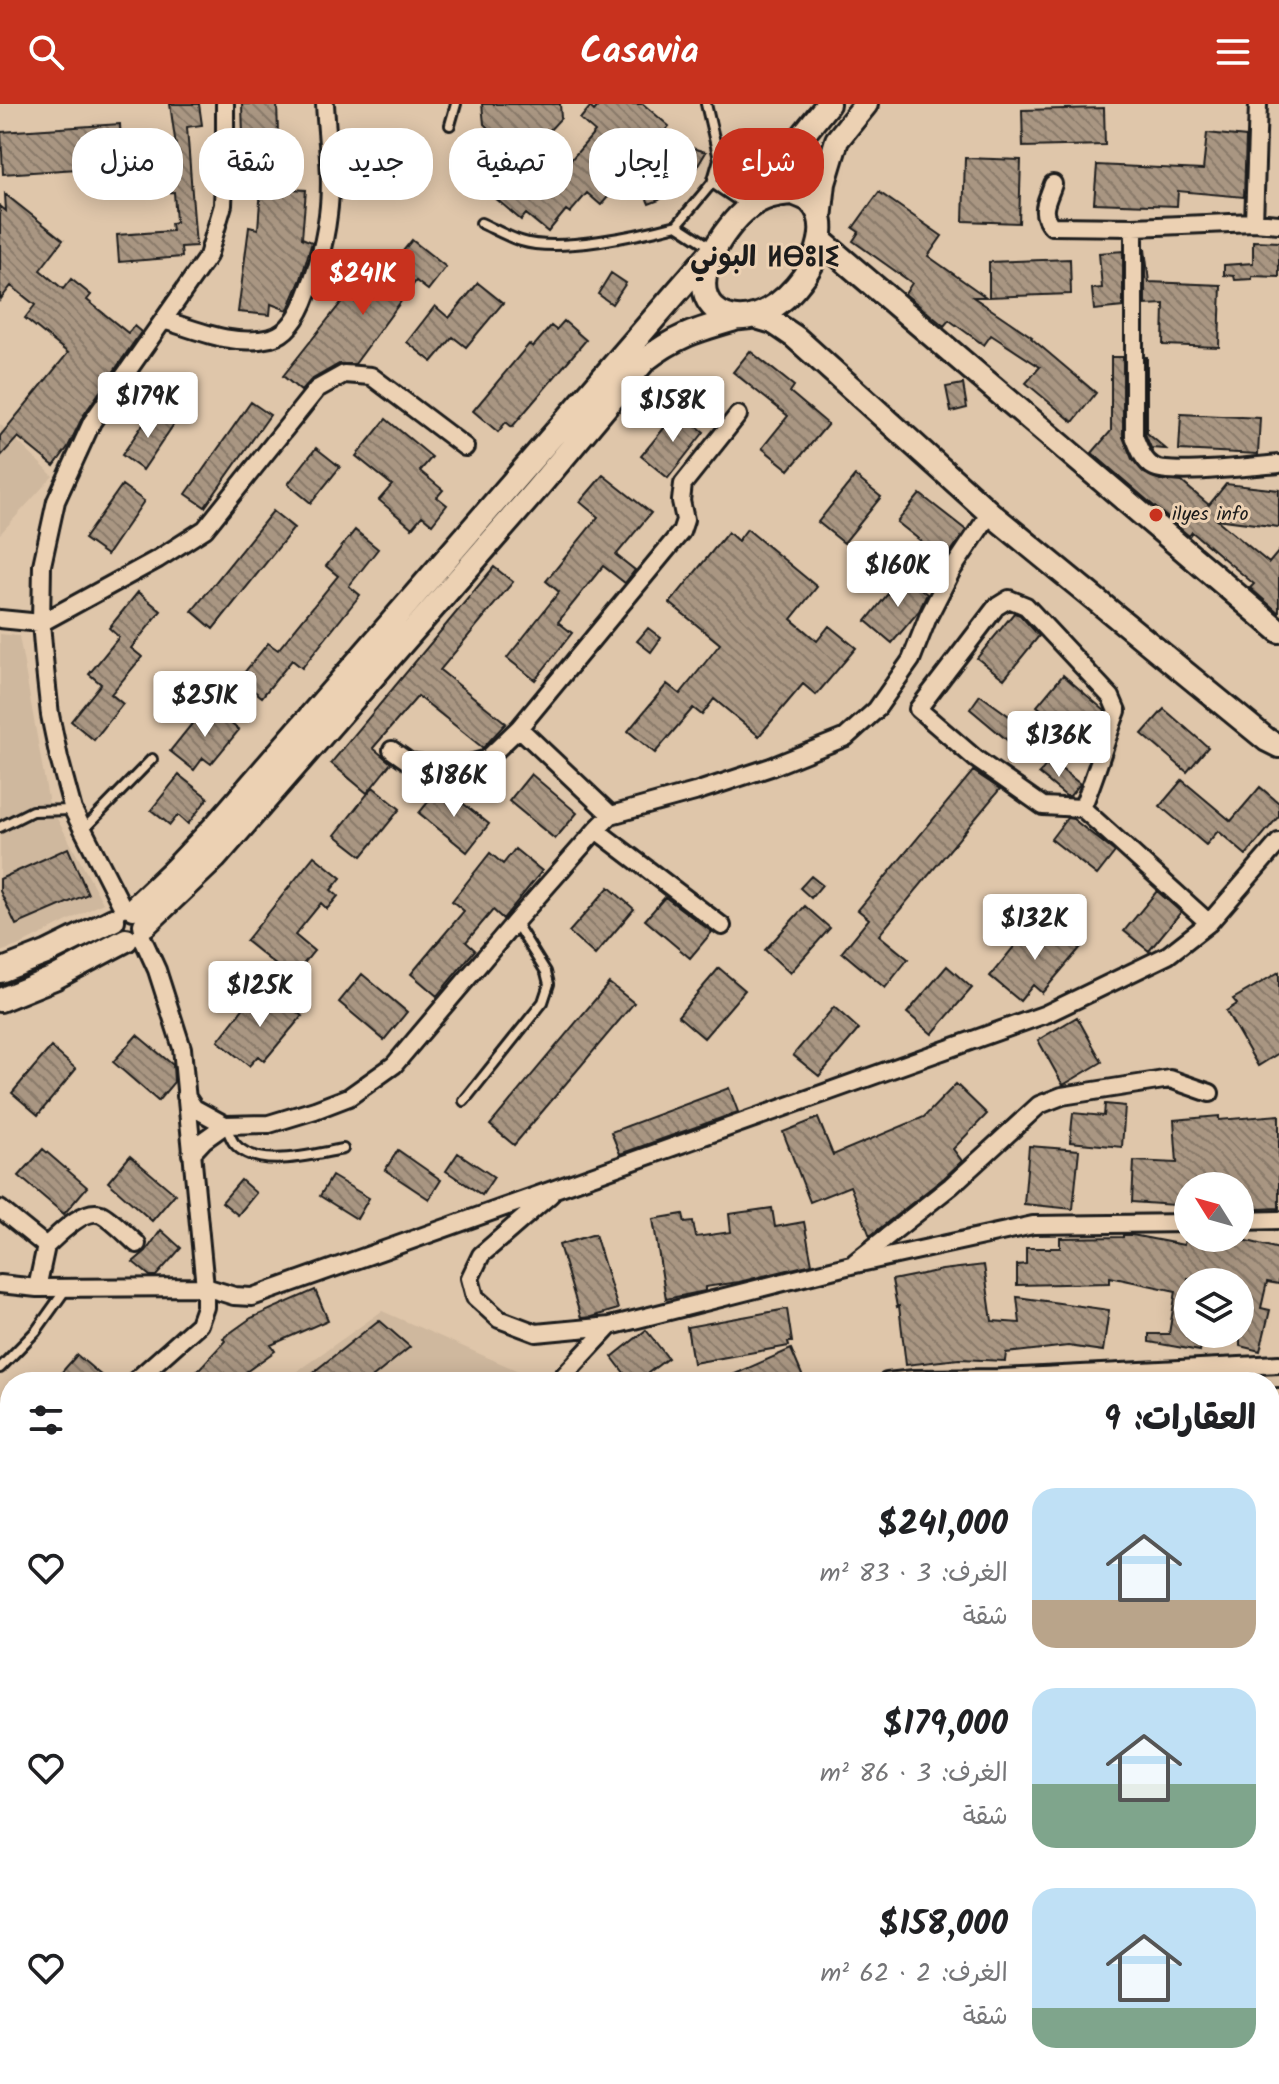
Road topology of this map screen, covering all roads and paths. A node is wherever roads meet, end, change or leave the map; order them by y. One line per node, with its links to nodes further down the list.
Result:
1 (225, 104): 20 (street)
2 (325, 104): 20 (street)
3 (456, 104): 8 (lane)
4 (706, 104): 9 (lane)
5 (828, 104): 11 (main road)
6 (866, 104): 17 (main road)
7 (1258, 104): 12 (street)
8 (450, 125)
9 (712, 183): 11 (lane); 15 (lane)
10 (1053, 184): 16 (street)
11 (749, 207): 17 (main road); 18 (main road)
12 (1254, 222): 14 (street); 16 (street)
13 (481, 223): 15 (lane)
14 (1279, 224)
15 (677, 225): 18 (lane)
16 (1134, 227): 23 (street)
17 (820, 229): 19 (main road); 27 (main road)
18 (714, 249): 19 (main road); 40 (main road)
19 (743, 318): 24 (main road); 40 (main road)
20 (164, 320): 26 (street)
21 (738, 415): 28 (street)
22 (465, 447): 26 (street)
23 (1279, 464)
24 (990, 513): 29 (main road); 34 (street)
25 (0, 619): 26 (street)
26 (41, 623): 33 (street)
27 (1279, 631)
28 (519, 728): 30 (street); 34 (street)
29 (1279, 746)
30 (392, 750)
31 (152, 759): 36 (lane)
32 (1082, 808): 32 (street); 41 (street)
33 (73, 810): 35 (lane); 36 (street)
34 (611, 815): 37 (street)
35 (0, 827)
36 (83, 830): 40 (street)
37 (596, 830): 39 (street); 42 (street)
38 (1279, 842): 41 (street)
39 (515, 922): 47 (lane); 48 (street)
40 (130, 923): 43 (main road); 44 (main road); 46 (street)
41 (1209, 923): 51 (street)
42 (722, 926)
43 (0, 971)
44 (0, 1000)
45 (1210, 1093): 58 (street)
46 (186, 1096): 48 (street); 50 (street)
47 (464, 1101)
48 (225, 1125): 49 (lane); 50 (street)
49 (343, 1149)
50 (191, 1154): 60 (street)
51 (561, 1187): 60 (street); 63 (street)
52 (0, 1209): 57 (street)
53 (1279, 1220): 54 (street)
54 (1254, 1221)
55 (1174, 1223): 58 (street)
56 (137, 1244): 57 (street)
57 (46, 1246): 61 (street)
58 (851, 1265): 63 (street)
59 (0, 1284): 61 (street)
60 (205, 1287): 62 (street); 66 (street)
61 (37, 1288): 62 (street)
62 (67, 1288): 65 (lane)
63 (610, 1326): 67 (street)
64 (1279, 1364): 68 (street)
65 (0, 1368)
66 (145, 1372)
67 (567, 1372)
68 (1120, 1372)

